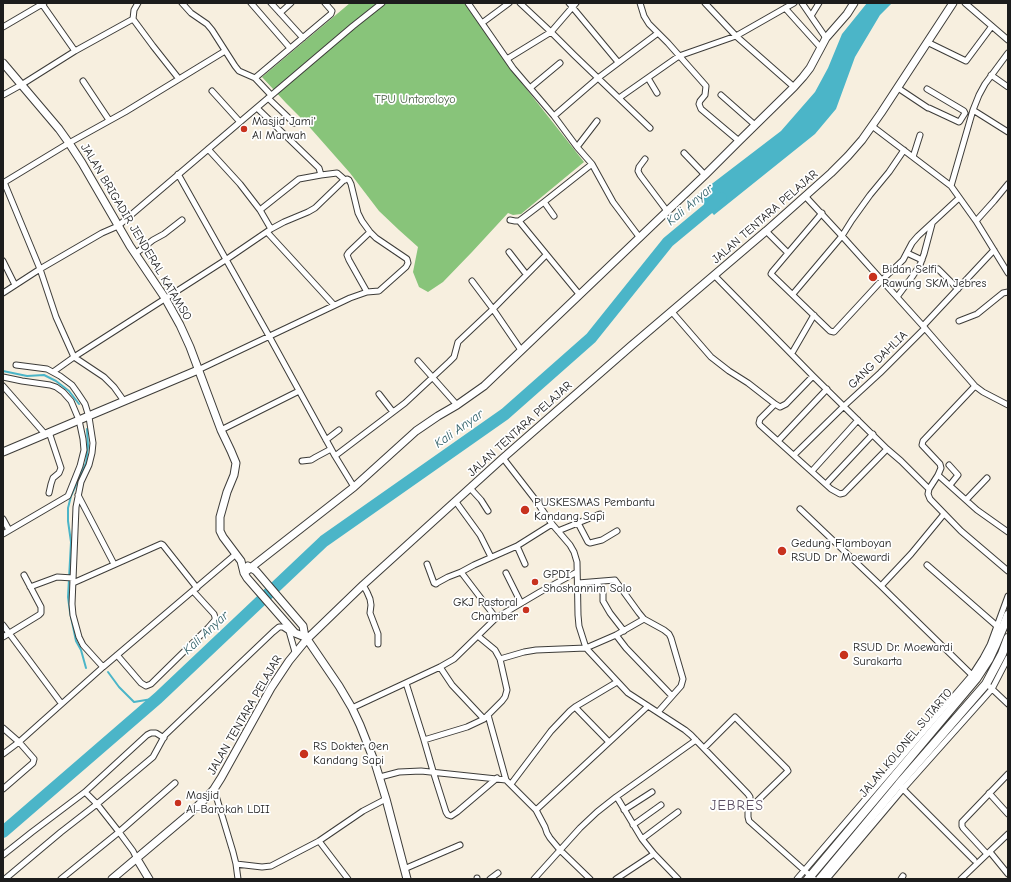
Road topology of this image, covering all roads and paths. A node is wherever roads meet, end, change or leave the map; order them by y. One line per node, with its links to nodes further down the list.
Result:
1 (138, 3): 24 (street)
2 (182, 3): 38 (street)
3 (251, 3): 35 (street)
4 (271, 3): 22 (street)
5 (291, 3): 22 (street)
6 (325, 3): 31 (street)
7 (382, 3): 61 (street)
8 (468, 3): 25 (street)
9 (509, 3): 25 (street)
10 (520, 3): 28 (street)
11 (640, 3): 29 (street)
12 (705, 3): 30 (street)
13 (794, 3): 21 (street)
14 (802, 3): 23 (street)
15 (819, 3): 23 (street)
16 (854, 3): 32 (main road)
17 (953, 3): 34 (main road, JALAN TENTARA PELAJAR)
18 (965, 3): 26 (street)
19 (43, 4): 27 (street); 37 (street)
20 (572, 4): 28 (street); 42 (street)
21 (784, 8): 30 (street); 36 (street)
22 (280, 13): 31 (street)
23 (811, 16): 32 (street)
24 (131, 20): 37 (street); 49 (street)
25 (482, 23): 41 (street)
26 (992, 26): 33 (street); 34 (street)
27 (3, 27)
28 (551, 32): 41 (street); 47 (street)
29 (658, 33): 40 (street); 42 (street)
30 (736, 36): 40 (street); 52 (street)
31 (303, 38): 35 (street)
32 (826, 38): 36 (main road)
33 (1008, 40)
34 (927, 42): 55 (main road, JALAN TENTARA PELAJAR)
35 (290, 48): 46 (street)
36 (820, 48): 52 (main road)
37 (75, 51): 51 (street)
38 (225, 51): 46 (street); 49 (street)
39 (1008, 53): 45 (street)
40 (679, 56): 48 (street); 75 (street)
41 (507, 59): 54 (street)
42 (618, 62): 47 (street)
43 (3, 63): 51 (main road, JALAN BRIGADIR JENDERAL KATAMSO)
44 (560, 63): 54 (street)
45 (991, 75): 53 (street); 64 (street)
46 (255, 78): 61 (street)
47 (598, 78): 62 (street); 65 (street)
48 (648, 78): 58 (street); 62 (street)
49 (179, 79): 66 (street)
50 (83, 81): 66 (street)
51 (21, 85): 59 (street); 76 (main road, JALAN BRIGADIR JENDERAL KATAMSO)
52 (794, 87): 70 (main road)
53 (1008, 87)
54 (530, 88): 65 (street)
55 (898, 88): 56 (street); 71 (main road, JALAN TENTARA PELAJAR)
56 (927, 89)
57 (212, 91): 68 (street)
58 (657, 93)
59 (3, 95)
60 (721, 95): 70 (street)
61 (270, 97): 63 (street); 69 (street)
62 (619, 98): 72 (street)
63 (256, 108): 68 (street); 85 (street)
64 (974, 110): 73 (street); 90 (street)
65 (554, 116): 77 (street)
66 (109, 120): 76 (street)
67 (597, 121): 77 (street)
68 (240, 122): 78 (street)
69 (294, 123)
70 (755, 125): 75 (main road)
71 (872, 126): 79 (street); 91 (main road, JALAN TENTARA PELAJAR)
72 (650, 128)
73 (1008, 132)
74 (920, 135): 81 (street)
75 (739, 141): 86 (main road)
76 (69, 143): 88 (street); 103 (main road, JALAN BRIGADIR JENDERAL KATAMSO)
77 (577, 147): 83 (street)
78 (208, 149): 84 (street); 94 (street)
79 (904, 150): 81 (street); 107 (street)
80 (684, 153): 86 (street)
81 (913, 157): 90 (street)
82 (645, 159): 95 (street)
83 (592, 164): 93 (street); 108 (street)
84 (178, 174): 103 (street); 115 (street)
85 (321, 175): 87 (street); 94 (street)
86 (705, 175): 95 (main road)
87 (345, 180): 104 (street); 106 (street)
88 (4, 182): 118 (street)
89 (1008, 184): 101 (street)
90 (951, 186): 92 (street)
91 (805, 196): 96 (street); 105 (main road, JALAN TENTARA PELAJAR)
92 (959, 198): 101 (street); 102 (street)
93 (544, 202): 97 (street); 100 (street)
94 (260, 210): 104 (street)
95 (667, 211): 108 (main road)
96 (822, 213): 107 (street); 111 (street)
97 (554, 216)
98 (182, 220): 113 (street)
99 (510, 220): 100 (street)
100 (519, 221): 114 (street)
101 (976, 221): 109 (street)
102 (933, 223): 112 (street); 116 (street)
103 (118, 226): 113 (main road, JALAN BRIGADIR JENDERAL KATAMSO); 118 (street)
104 (269, 231): 115 (street); 134 (street)
105 (766, 231): 111 (street); 122 (main road, JALAN TENTARA PELAJAR)
106 (370, 232): 127 (street); 127 (street)
107 (842, 236): 123 (street); 131 (street)
108 (640, 238): 130 (main road)
109 (994, 250): 120 (street); 126 (street, GANG DAHLIA)
110 (509, 252): 121 (street)
111 (788, 253): 131 (street)
112 (907, 253): 116 (street); 123 (street)
113 (135, 254): 133 (main road, JALAN BRIGADIR JENDERAL KATAMSO)
114 (546, 255): 121 (street); 130 (street)
115 (227, 259): 133 (street); 140 (street)
116 (922, 260): 132 (street)
117 (3, 261): 125 (street)
118 (40, 269): 125 (street); 143 (street)
119 (938, 269): 126 (street)
120 (1008, 273)
121 (526, 274): 135 (street)
122 (714, 275): 136 (main road, JALAN TENTARA PELAJAR); 142 (street)
123 (882, 280): 132 (street); 137 (street)
124 (472, 281): 135 (street)
125 (15, 285): 129 (street)
126 (958, 289): 139 (street, GANG DAHLIA)
127 (367, 292): 134 (street)
128 (1008, 292): 138 (street)
129 (3, 293)
130 (580, 294): 141 (main road)
131 (793, 294): 137 (street)
132 (897, 297): 139 (street)
133 (165, 298): 143 (street); 146 (main road, JALAN BRIGADIR JENDERAL KATAMSO)
134 (334, 305): 140 (street)
135 (493, 309): 141 (street); 150 (street)
136 (672, 312): 157 (street); 176 (main road, JALAN TENTARA PELAJAR)
137 (814, 315): 142 (street)
138 (959, 321)
139 (924, 327): 152 (street); 160 (street, GANG DAHLIA)
140 (269, 336): 146 (street); 154 (street)
141 (521, 350): 158 (main road)
142 (792, 353): 148 (street)
143 (74, 357): 147 (street); 156 (street)
144 (418, 361): 150 (street)
145 (16, 365): 147 (street)
146 (198, 370): 156 (main road); 165 (main road, JALAN BRIGADIR JENDERAL KATAMSO)
147 (53, 372): 162 (street)
148 (813, 376): 153 (street); 157 (street)
149 (3, 377): 163 (street)
150 (432, 378): 158 (street); 161 (street)
151 (3, 386): 167 (street)
152 (975, 386): 159 (street); 180 (street)
153 (827, 389): 160 (street); 170 (street)
154 (299, 391): 165 (street); 169 (street)
155 (379, 394): 161 (street)
156 (124, 401): 162 (main road)
157 (775, 404): 170 (street)
158 (457, 405): 184 (main road)
159 (1008, 405)
160 (844, 406): 164 (street); 175 (street, GANG DAHLIA)
161 (393, 412): 174 (street)
162 (89, 416): 163 (main road); 187 (street)
163 (80, 420): 167 (main road); 187 (street)
164 (858, 420): 168 (street); 179 (street)
165 (221, 430): 204 (main road, JALAN BRIGADIR JENDERAL KATAMSO)
166 (339, 430): 169 (street)
167 (47, 433): 172 (main road); 188 (street)
168 (873, 434): 171 (street); 182 (street)
169 (326, 440): 173 (street)
170 (778, 441): 175 (street)
171 (887, 448): 182 (street); 186 (street)
172 (4, 449)
173 (331, 449): 174 (street); 177 (street)
174 (335, 456): 184 (street)
175 (794, 456): 179 (street)
176 (503, 458): 185 (main road, JALAN TENTARA PELAJAR); 197 (street)
177 (302, 461)
178 (949, 465): 183 (street)
179 (812, 471): 182 (street)
180 (938, 475): 183 (street); 186 (street)
181 (987, 478): 189 (street)
182 (826, 484)
183 (950, 485): 189 (street)
184 (354, 487): 211 (main road)
185 (470, 488): 190 (main road, JALAN TENTARA PELAJAR); 192 (street)
186 (929, 489): 194 (street)
187 (76, 492): 198 (street); 207 (street); 218 (street)
188 (49, 493)
189 (966, 500): 201 (street)
190 (456, 502): 205 (street); 221 (main road, JALAN TENTARA PELAJAR)
191 (800, 509): 222 (street)
192 (488, 511)
193 (600, 514): 196 (street)
194 (944, 514): 212 (street); 222 (street)
195 (3, 519): 198 (street)
196 (578, 523): 199 (street); 200 (street)
197 (552, 524): 199 (street); 203 (street)
198 (9, 530): 202 (street)
199 (558, 531): 214 (street)
200 (617, 531)
201 (1008, 532)
202 (3, 534)
203 (517, 546): 205 (street); 209 (street)
204 (236, 554): 206 (main road, JALAN BRIGADIR JENDERAL KATAMSO); 224 (street)
205 (491, 557): 213 (street)
206 (241, 561): 211 (main road); 217 (main road)
207 (114, 564): 218 (street); 224 (street)
208 (427, 564): 213 (street)
209 (525, 564)
210 (927, 565): 231 (street)
211 (253, 569): 217 (main road); 237 (main road)
212 (1008, 571)
213 (461, 572): 228 (street)
214 (577, 572): 220 (street); 226 (street)
215 (506, 573): 226 (street)
216 (24, 575): 223 (street)
217 (246, 575): 237 (main road)
218 (71, 579): 223 (street); 245 (street)
219 (596, 582): 220 (street); 229 (street); 232 (street)
220 (578, 583): 240 (street)
221 (363, 585): 237 (main road, JALAN TENTARA PELAJAR); 239 (street)
222 (881, 586): 247 (street)
223 (30, 587): 233 (street)
224 (195, 589): 242 (street); 242 (street)
225 (1008, 596): 231 (street)
226 (521, 603): 228 (street)
227 (1008, 614): 231 (main road, JALAN KOLONEL SUTARTO)
228 (496, 618): 234 (street)
229 (644, 619): 232 (street); 251 (street)
230 (3, 625): 233 (street)
231 (1000, 627): 247 (main road, JALAN KOLONEL SUTARTO)
232 (624, 631): 235 (street)
233 (9, 633): 236 (street); 252 (street)
234 (478, 636): 244 (street); 246 (street)
235 (616, 636): 240 (street); 251 (street)
236 (3, 637)
237 (306, 638): 241 (main road, JALAN TENTARA PELAJAR); 256 (main road)
238 (1008, 638): 250 (main road, JALAN KOLONEL SUTARTO)
239 (378, 644)
240 (586, 648): 244 (street); 248 (street)
241 (296, 652): 260 (street); 276 (main road, JALAN TENTARA PELAJAR)
242 (117, 655): 245 (street)
243 (1008, 658): 250 (street)
244 (500, 659): 258 (street)
245 (103, 667): 252 (street)
246 (440, 667): 249 (street); 258 (street)
247 (974, 677): 289 (main road, JALAN KOLONEL SUTARTO)
248 (617, 682): 254 (street); 255 (street)
249 (406, 683): 256 (street); 261 (street)
250 (989, 686): 253 (street); 274 (main road, JALAN KOLONEL SUTARTO)
251 (672, 696): 257 (street)
252 (61, 703): 263 (street)
253 (1008, 704)
254 (648, 706): 257 (street); 264 (street)
255 (575, 707): 264 (street); 273 (street)
256 (352, 708): 269 (main road)
257 (658, 712): 262 (street)
258 (486, 717): 261 (street); 271 (street)
259 (3, 728): 263 (street)
260 (164, 738): 277 (street); 282 (street)
261 (424, 740): 267 (street)
262 (696, 740): 265 (street); 297 (street)
263 (19, 742): 266 (street); 275 (street)
264 (609, 742): 284 (street)
265 (704, 748): 286 (street); 286 (street)
266 (3, 754)
267 (433, 771): 269 (street); 270 (street); 270 (street)
268 (1008, 774): 279 (street)
269 (380, 777): 280 (main road)
270 (497, 778): 271 (street)
271 (506, 780): 273 (street)
272 (175, 783): 292 (street)
273 (511, 784): 284 (street)
274 (901, 786): 291 (main road, JALAN KOLONEL SUTARTO); 302 (street)
275 (3, 789)
276 (214, 789): 301 (main road, JALAN TENTARA PELAJAR); 303 (street)
277 (85, 792): 282 (street); 300 (street)
278 (652, 792): 285 (street)
279 (989, 793): 288 (street); 298 (street)
280 (386, 799): 295 (street); 304 (main road)
281 (618, 799): 285 (street)
282 (97, 804): 292 (street); 305 (street)
283 (661, 805): 290 (street)
284 (536, 810): 297 (street)
285 (624, 810): 290 (street)
286 (748, 810): 308 (street)
287 (678, 812): 294 (street)
288 (1008, 814)
289 (851, 821): 291 (main road); 308 (main road, JALAN KOLONEL SUTARTO)
290 (633, 825): 294 (street)
291 (864, 830): 310 (main road, JALAN KOLONEL SUTARTO)
292 (119, 832): 301 (street); 313 (street)
293 (1008, 834): 298 (street)
294 (642, 838): 299 (street)
295 (319, 841): 303 (street); 317 (street)
296 (460, 845): 304 (street)
297 (560, 850): 320 (street); 321 (street)
298 (989, 853): 307 (street); 324 (street)
299 (654, 854): 309 (street); 322 (street)
300 (3, 855)
301 (137, 859): 314 (main road, JALAN TENTARA PELAJAR); 315 (main road)
302 (974, 860)
303 (236, 864): 316 (street)
304 (404, 869): 318 (main road)
305 (12, 873): 311 (street); 312 (street)
306 (498, 873): 319 (street)
307 (1008, 874)
308 (809, 876): 323 (street)
309 (618, 878)
310 (825, 878)
311 (5, 879)
312 (17, 879)
313 (61, 879)
314 (112, 879)
315 (149, 879)
316 (238, 879)
317 (348, 879)
318 (407, 879)
319 (490, 879)
320 (534, 879)
321 (590, 879)
322 (678, 879)
323 (797, 879)
324 (961, 879)

